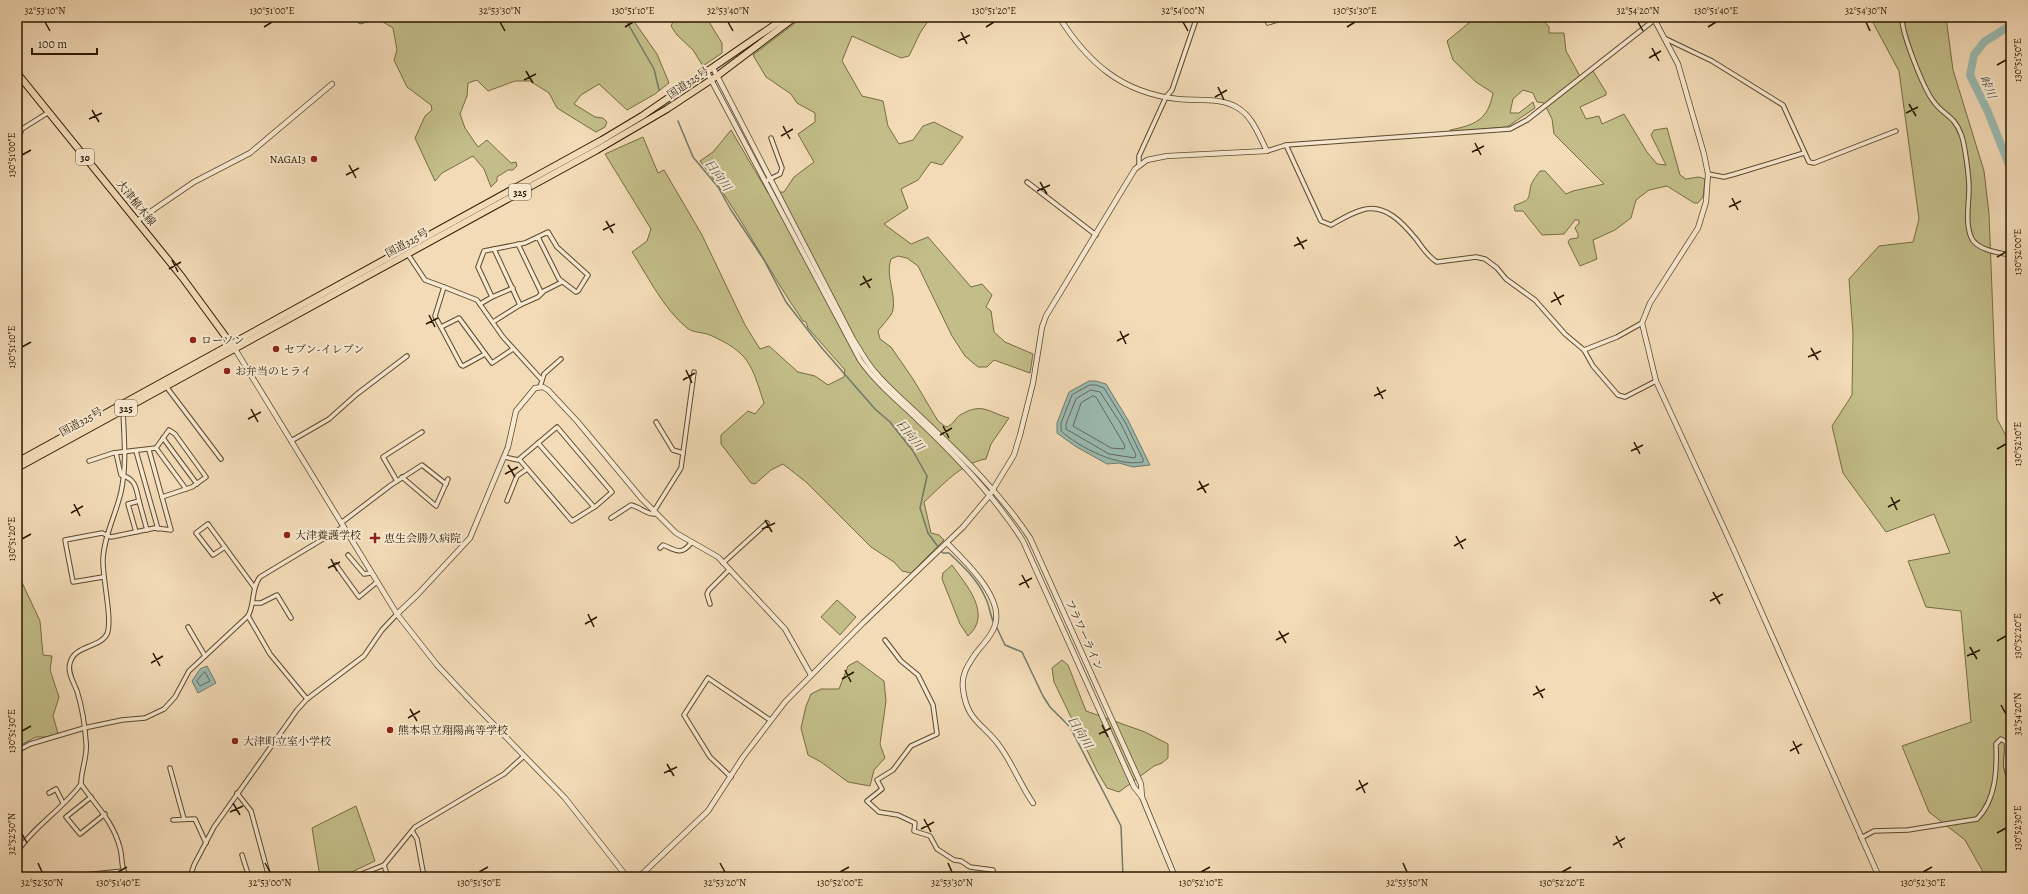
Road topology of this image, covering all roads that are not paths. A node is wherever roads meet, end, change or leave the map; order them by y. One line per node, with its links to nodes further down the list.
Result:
1 (786, 17): 10 (main road, 国道325号 / 325)
2 (795, 17): 12 (main road, 国道325号 / 325)
3 (1059, 17): 14 (street)
4 (1197, 17): 14 (street)
5 (1266, 17): 6 (street)
6 (1286, 17)
7 (1902, 17): 32 (street)
8 (1655, 18): 9 (street); 19 (street)
9 (1666, 39): 21 (street); 23 (street)
10 (710, 70): 12 (street); 31 (main road, 国道325号 / 325)
11 (17, 73): 15 (main road, 大津植木線 / 30)
12 (715, 77): 24 (street); 31 (main road, 国道325号 / 325)
13 (332, 84): 26 (street)
14 (1166, 97): 20 (street); 22 (street)
15 (49, 112): 18 (street); 26 (main road, 大津植木線 / 30)
16 (1896, 132): 21 (street)
17 (771, 138): 24 (street)
18 (17, 140)
19 (1286, 145): 20 (street); 45 (street)
20 (1267, 151): 22 (street)
21 (1804, 153): 23 (street)
22 (1139, 164): 27 (street)
23 (1708, 174): 41 (street)
24 (768, 180): 80 (street, フラワーライン); 81 (street, フラワーライン)
25 (1027, 182): 27 (street)
26 (138, 221): 43 (main road, 大津植木線 / 30)
27 (1096, 235): 80 (street)
28 (538, 237): 29 (street); 33 (street); 33 (street)
29 (518, 244): 30 (street); 36 (street)
30 (494, 249): 35 (street); 37 (street)
31 (406, 251): 34 (street); 43 (main road, 国道325号 / 325)
32 (2011, 255)
33 (562, 282): 36 (street)
34 (444, 287): 38 (street); 42 (street)
35 (513, 288): 37 (street); 39 (street)
36 (541, 292): 39 (street)
37 (492, 297): 38 (street)
38 (480, 304): 40 (street)
39 (520, 305): 40 (street)
40 (493, 322): 44 (street)
41 (1642, 323): 45 (street); 51 (street)
42 (441, 327): 46 (street); 46 (street)
43 (234, 347): 52 (main road, 国道325号 / 325); 58 (street)
44 (513, 349): 46 (street); 50 (street)
45 (1584, 350): 51 (street)
46 (485, 354)
47 (407, 356): 58 (street)
48 (561, 359): 50 (street)
49 (694, 372): 65 (street)
50 (541, 380): 53 (street)
51 (1656, 381): 134 (street)
52 (165, 385): 54 (main road, 国道325号 / 325); 67 (street)
53 (540, 386): 66 (street); 86 (street)
54 (121, 408): 63 (street); 70 (main road, 国道325号 / 325); 71 (main road, 国道325号 / 325)
55 (656, 422): 65 (street)
56 (422, 432): 76 (street)
57 (163, 438): 60 (street); 77 (street); 77 (street)
58 (291, 441): 89 (street)
59 (538, 443): 68 (street); 85 (street); 85 (street)
60 (156, 448): 62 (street); 79 (street)
61 (136, 450): 62 (street); 63 (street); 90 (street)
62 (149, 450): 82 (street)
63 (125, 452): 64 (street); 73 (street)
64 (116, 453): 69 (street); 73 (street)
65 (683, 454): 86 (street)
66 (504, 457): 68 (street); 108 (street)
67 (221, 459)
68 (519, 459): 72 (street)
69 (90, 461)
70 (17, 462)
71 (17, 468)
72 (527, 469): 84 (street); 85 (street)
73 (124, 476): 83 (street); 93 (street)
74 (402, 477): 76 (street); 78 (street); 78 (street)
75 (448, 479): 78 (street)
76 (397, 481): 89 (street)
77 (197, 484): 79 (street)
78 (446, 484)
79 (186, 489): 82 (street)
80 (993, 490): 81 (street); 127 (street, フラワーライン)
81 (989, 496): 94 (street); 127 (street, フラワーライン)
82 (162, 497): 90 (street)
83 (139, 501): 91 (street); 92 (street)
84 (507, 501)
85 (594, 507)
86 (655, 513): 87 (street); 95 (street)
87 (611, 518)
88 (767, 523): 99 (street)
89 (342, 525): 102 (street); 105 (street)
90 (158, 529): 91 (street)
91 (147, 530): 92 (street)
92 (136, 532): 93 (street)
93 (108, 535): 103 (street); 103 (street)
94 (947, 542): 114 (street); 129 (street)
95 (691, 543): 97 (street); 99 (street)
96 (225, 547): 96 (street); 105 (street)
97 (660, 548)
98 (348, 554): 102 (street)
99 (723, 563): 101 (street)
100 (336, 565): 104 (street)
101 (729, 570): 107 (street); 114 (street)
102 (371, 572): 104 (street)
103 (103, 578): 117 (street)
104 (377, 582): 108 (street)
105 (254, 587): 106 (street)
106 (253, 603): 109 (street); 110 (street)
107 (710, 604)
108 (397, 614): 115 (street); 119 (street)
109 (248, 616): 113 (street); 115 (street)
110 (291, 618)
111 (188, 627): 113 (street)
112 (886, 640): 150 (street)
113 (205, 656): 117 (street)
114 (811, 675): 116 (street)
115 (307, 699): 125 (street)
116 (770, 720): 121 (street); 121 (street)
117 (84, 728): 118 (street); 123 (street)
118 (17, 751)
119 (524, 756): 133 (street); 148 (street)
120 (170, 768): 131 (street)
121 (731, 777): 149 (street)
122 (2011, 782): 134 (street)
123 (81, 784): 126 (street); 128 (street)
124 (49, 793): 128 (street)
125 (237, 793): 135 (street); 145 (street)
126 (91, 796): 130 (street); 130 (street)
127 (1142, 797): 151 (street, フラワーライン)
128 (64, 803): 136 (street)
129 (1033, 803)
130 (105, 814): 139 (street)
131 (184, 819): 132 (street); 135 (street)
132 (173, 820)
133 (412, 831): 138 (street); 147 (street)
134 (1861, 838): 152 (street)
135 (206, 843): 143 (street)
136 (17, 852)
137 (242, 855): 144 (street)
138 (384, 865): 140 (street); 146 (street)
139 (123, 872): 141 (street); 142 (street)
140 (357, 876)
141 (65, 877)
142 (128, 877)
143 (190, 877)
144 (249, 877)
145 (269, 877)
146 (388, 877)
147 (424, 877)
148 (627, 877)
149 (639, 877)
150 (993, 877)
151 (1174, 877)
152 (1879, 877)

